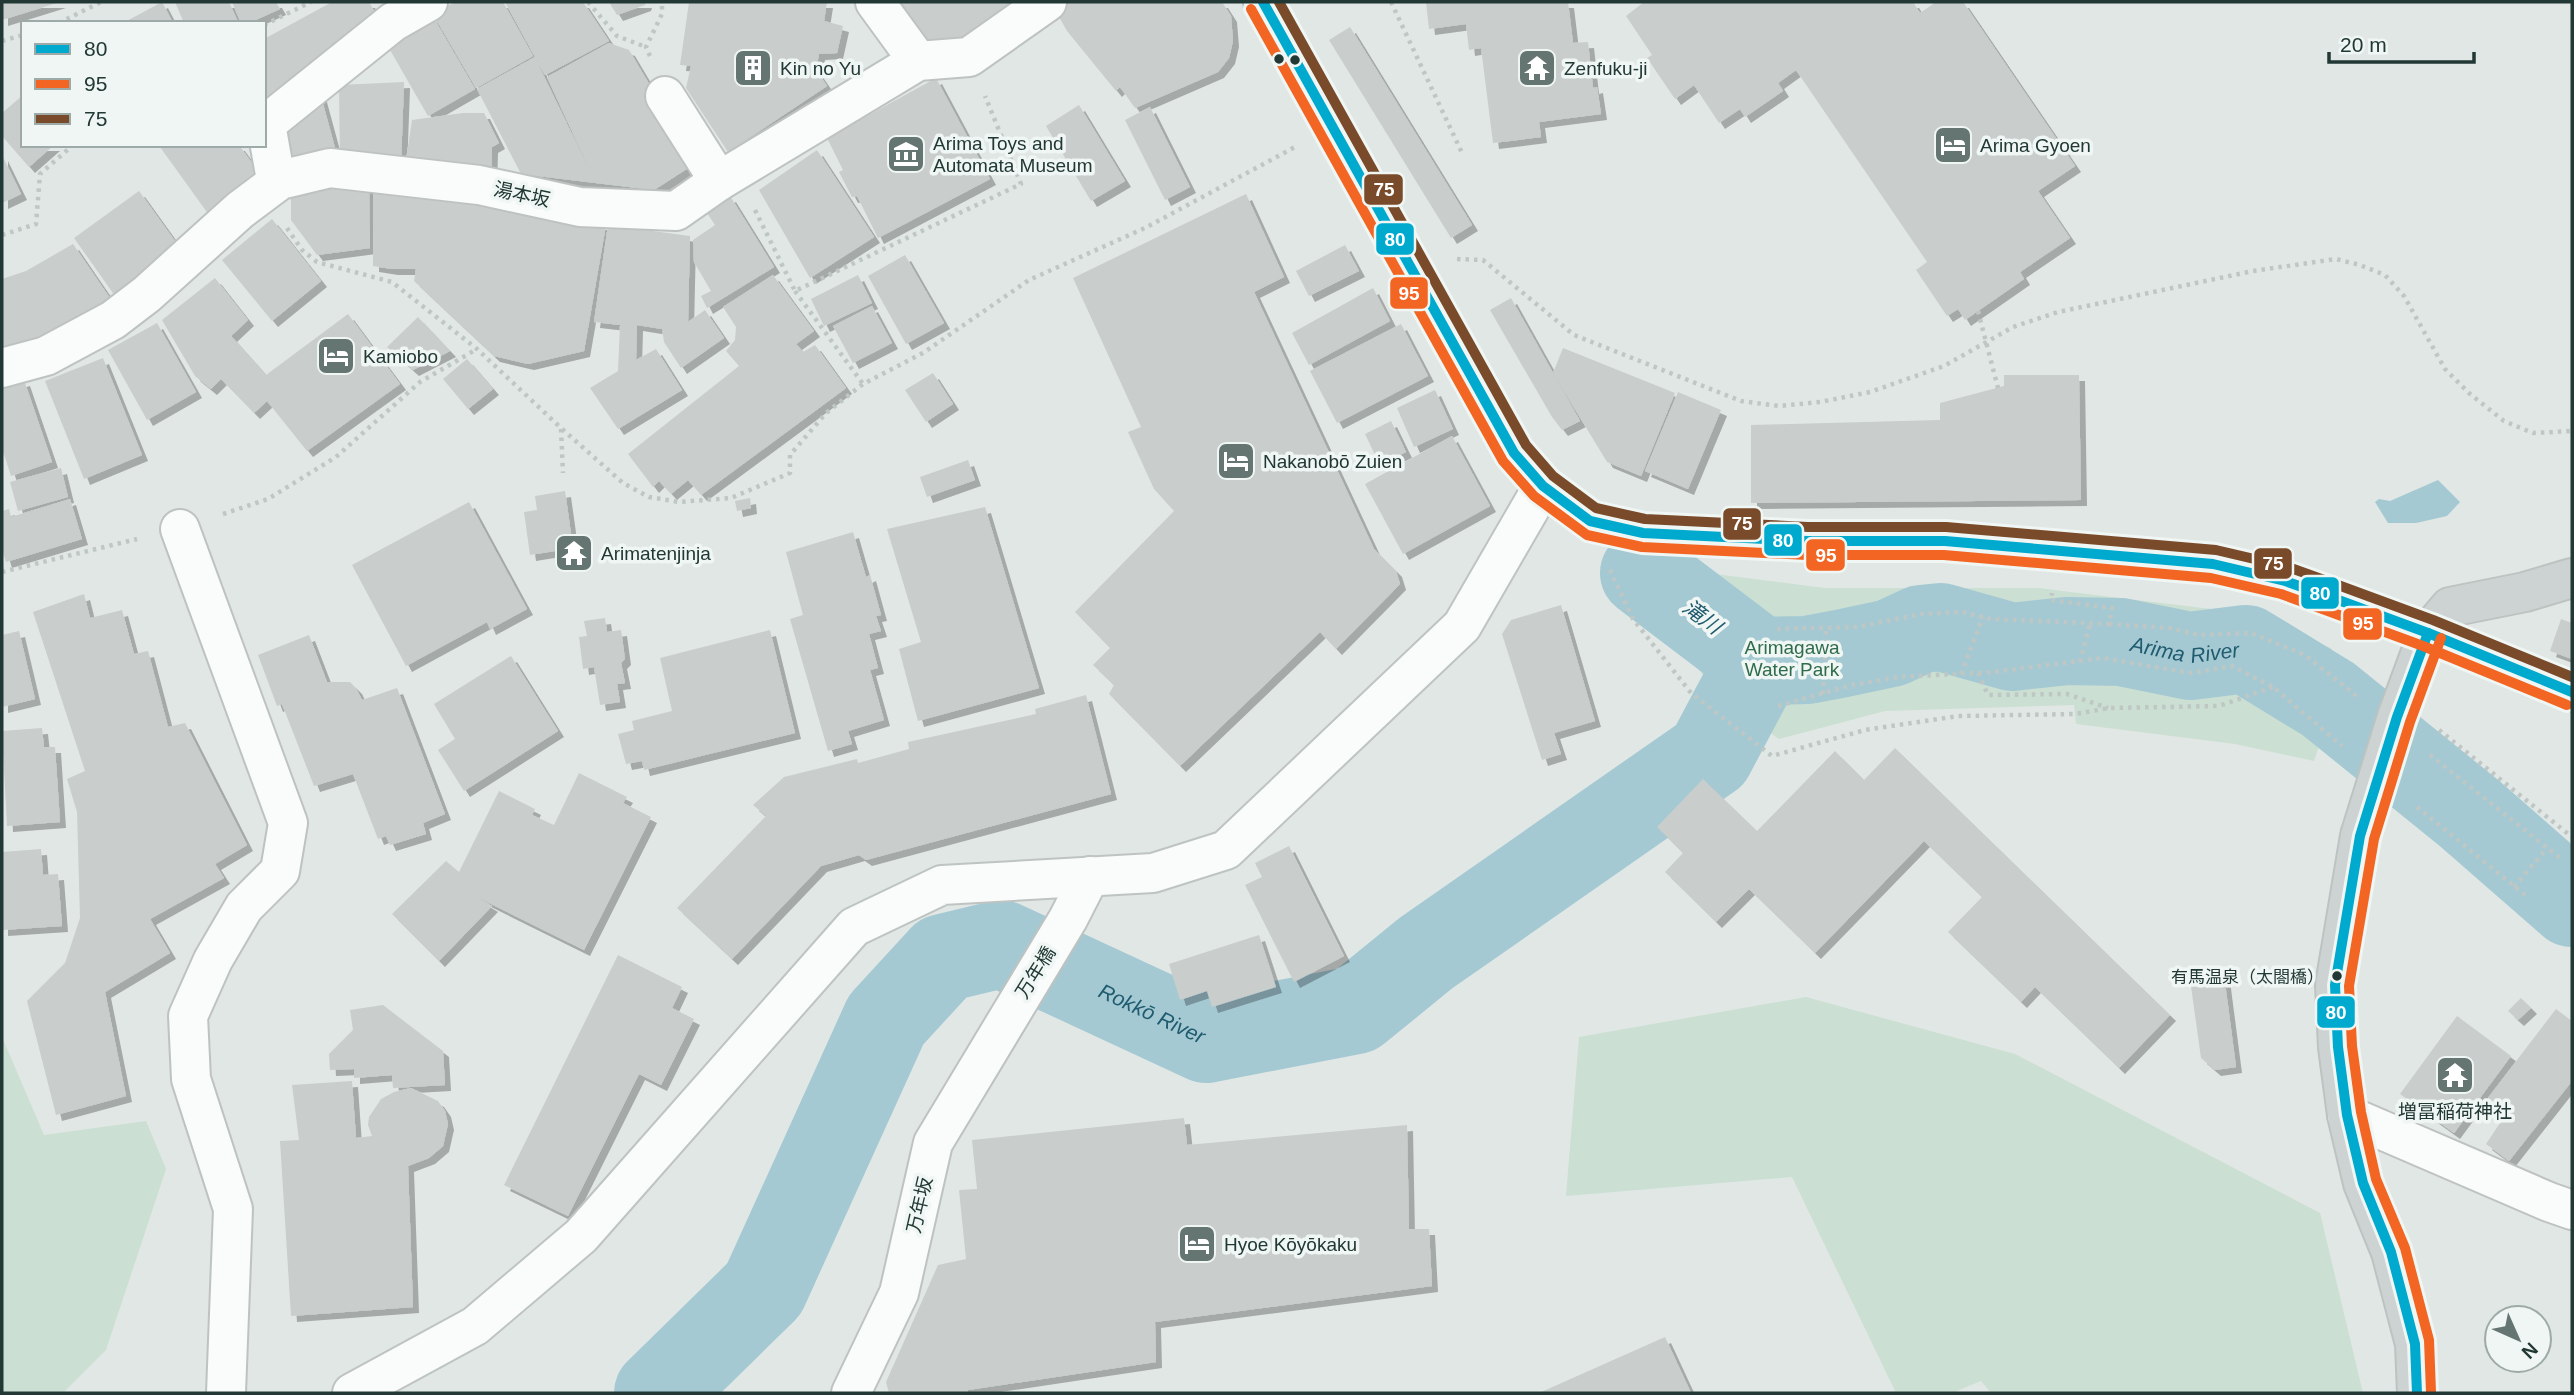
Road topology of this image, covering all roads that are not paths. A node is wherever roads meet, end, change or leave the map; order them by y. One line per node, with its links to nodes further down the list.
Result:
1 (428, 2): 8 (street)
2 (875, 2): 5 (street)
3 (1047, 2): 5 (street, 湯本坂)
4 (1263, 2): 10 (street)
5 (918, 61): 7 (street, 湯本坂)
6 (665, 96): 7 (street)
7 (728, 176): 8 (street, 湯本坂)
8 (270, 187): 9 (street, 湯本坂)
9 (2, 368)
10 (1543, 486): 13 (street); 15 (street)
11 (180, 529): 20 (street)
12 (2572, 579): 13 (main road)
13 (2428, 633): 14 (main road); 17 (main road, bridge)
14 (2572, 692)
15 (1090, 877): 16 (street, 万年橋); 19 (street)
16 (1002, 1025): 21 (street, 万年坂)
17 (2347, 1115): 18 (street); 22 (main road)
18 (2572, 1210)
19 (355, 1392)
20 (226, 1393)
21 (850, 1393)
22 (2417, 1393)

